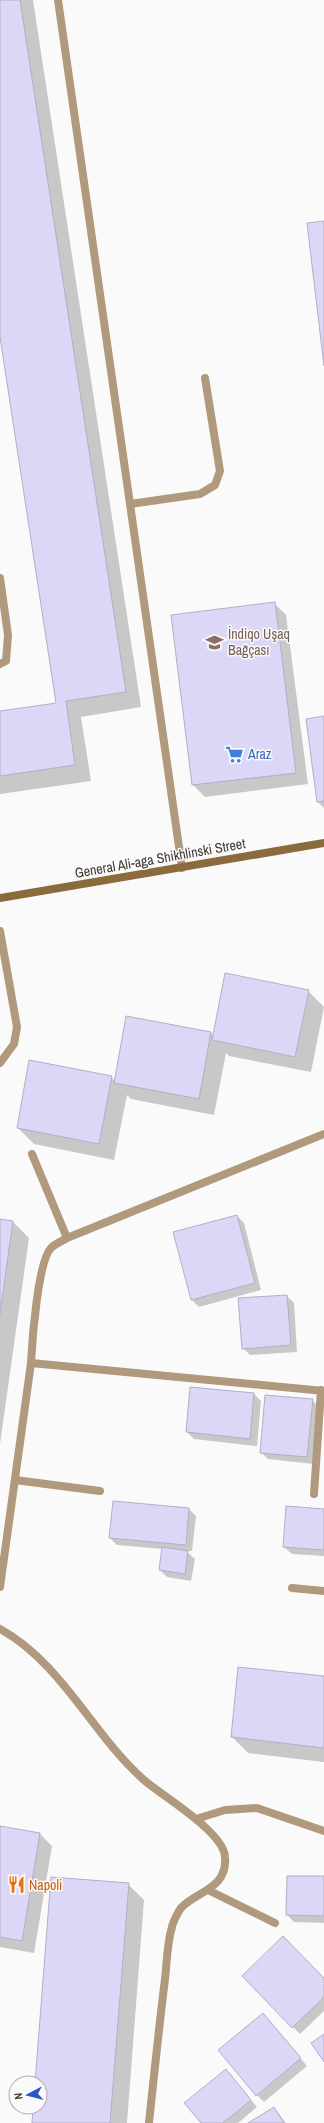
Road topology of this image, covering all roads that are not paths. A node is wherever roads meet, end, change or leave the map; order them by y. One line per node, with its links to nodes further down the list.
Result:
1 (58, 0): 3 (lane)
2 (205, 378): 3 (lane)
3 (130, 504): 7 (lane)
4 (0, 578): 5 (lane)
5 (0, 664)
6 (324, 844): 7 (main road, General Ali-aga Shikhlinski Street)
7 (182, 868): 8 (main road, General Ali-aga Shikhlinski Street)
8 (0, 898)
9 (0, 931): 10 (lane)
10 (0, 1063)
11 (324, 1134): 13 (lane)
12 (32, 1154): 13 (lane)
13 (67, 1238): 14 (lane)
14 (31, 1363): 15 (lane); 16 (lane)
15 (323, 1390): 18 (lane)
16 (15, 1480): 17 (lane); 19 (lane)
17 (100, 1491)
18 (314, 1494)
19 (0, 1587)
20 (292, 1588): 21 (lane)
21 (324, 1591)
22 (0, 1629): 23 (lane)
23 (196, 1819): 24 (lane); 25 (lane)
24 (324, 1831)
25 (208, 1890): 26 (lane); 27 (lane)
26 (275, 1923)
27 (149, 2123)

